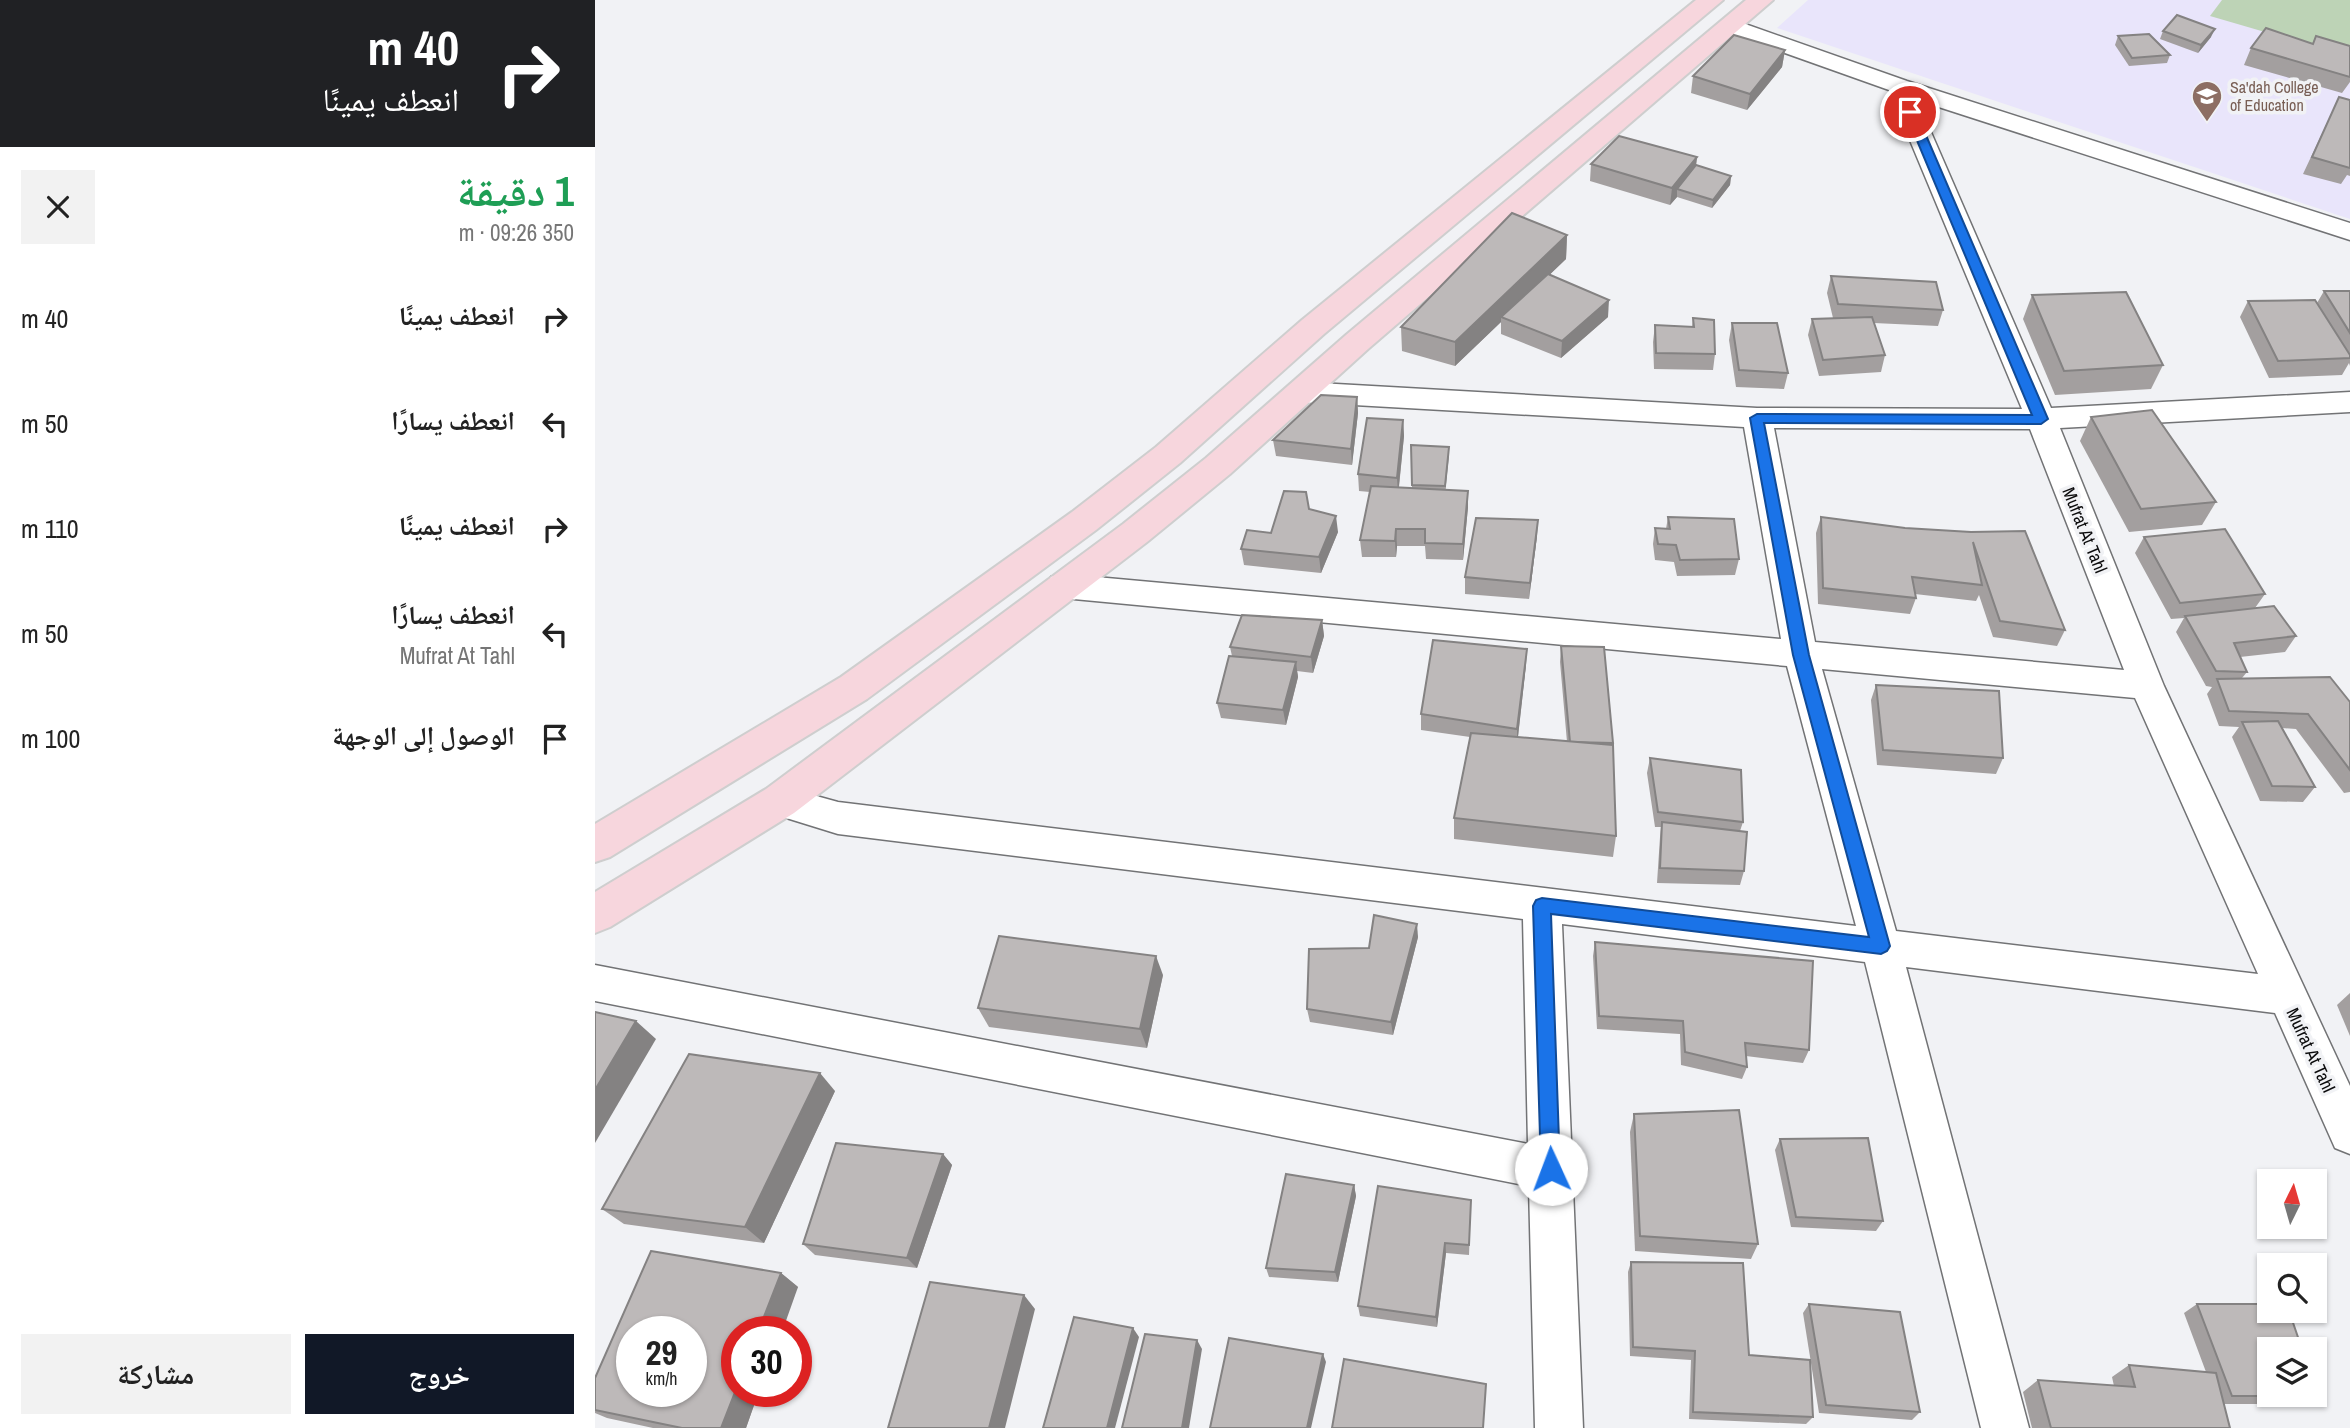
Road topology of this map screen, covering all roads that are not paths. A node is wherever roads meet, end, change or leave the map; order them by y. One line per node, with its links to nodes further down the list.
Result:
1 (1761, 0): 2 (main road)
2 (1721, 13): 3 (street); 5 (main road); 13 (main road)
3 (1899, 86): 4 (street); 8 (street, Mufrat At Tahl)
4 (2350, 232)
5 (1301, 391): 7 (street); 9 (main road)
6 (2350, 402): 8 (street)
7 (1757, 418): 8 (street); 10 (street)
8 (2041, 419): 11 (street, Mufrat At Tahl)
9 (1063, 586): 10 (street); 12 (main road)
10 (1801, 655): 11 (street); 16 (street)
11 (2147, 686): 18 (street, Mufrat At Tahl)
12 (780, 801): 14 (street); 15 (main road)
13 (595, 845)
14 (1542, 906): 16 (street); 21 (street)
15 (595, 914)
16 (1881, 946): 18 (street); 23 (street)
17 (595, 982): 21 (street)
18 (2286, 996): 19 (street, Mufrat At Tahl)
19 (2338, 1085): 20 (street, Mufrat At Tahl)
20 (2350, 1133)
21 (1551, 1169): 22 (street)
22 (1559, 1428)
23 (2005, 1428)

